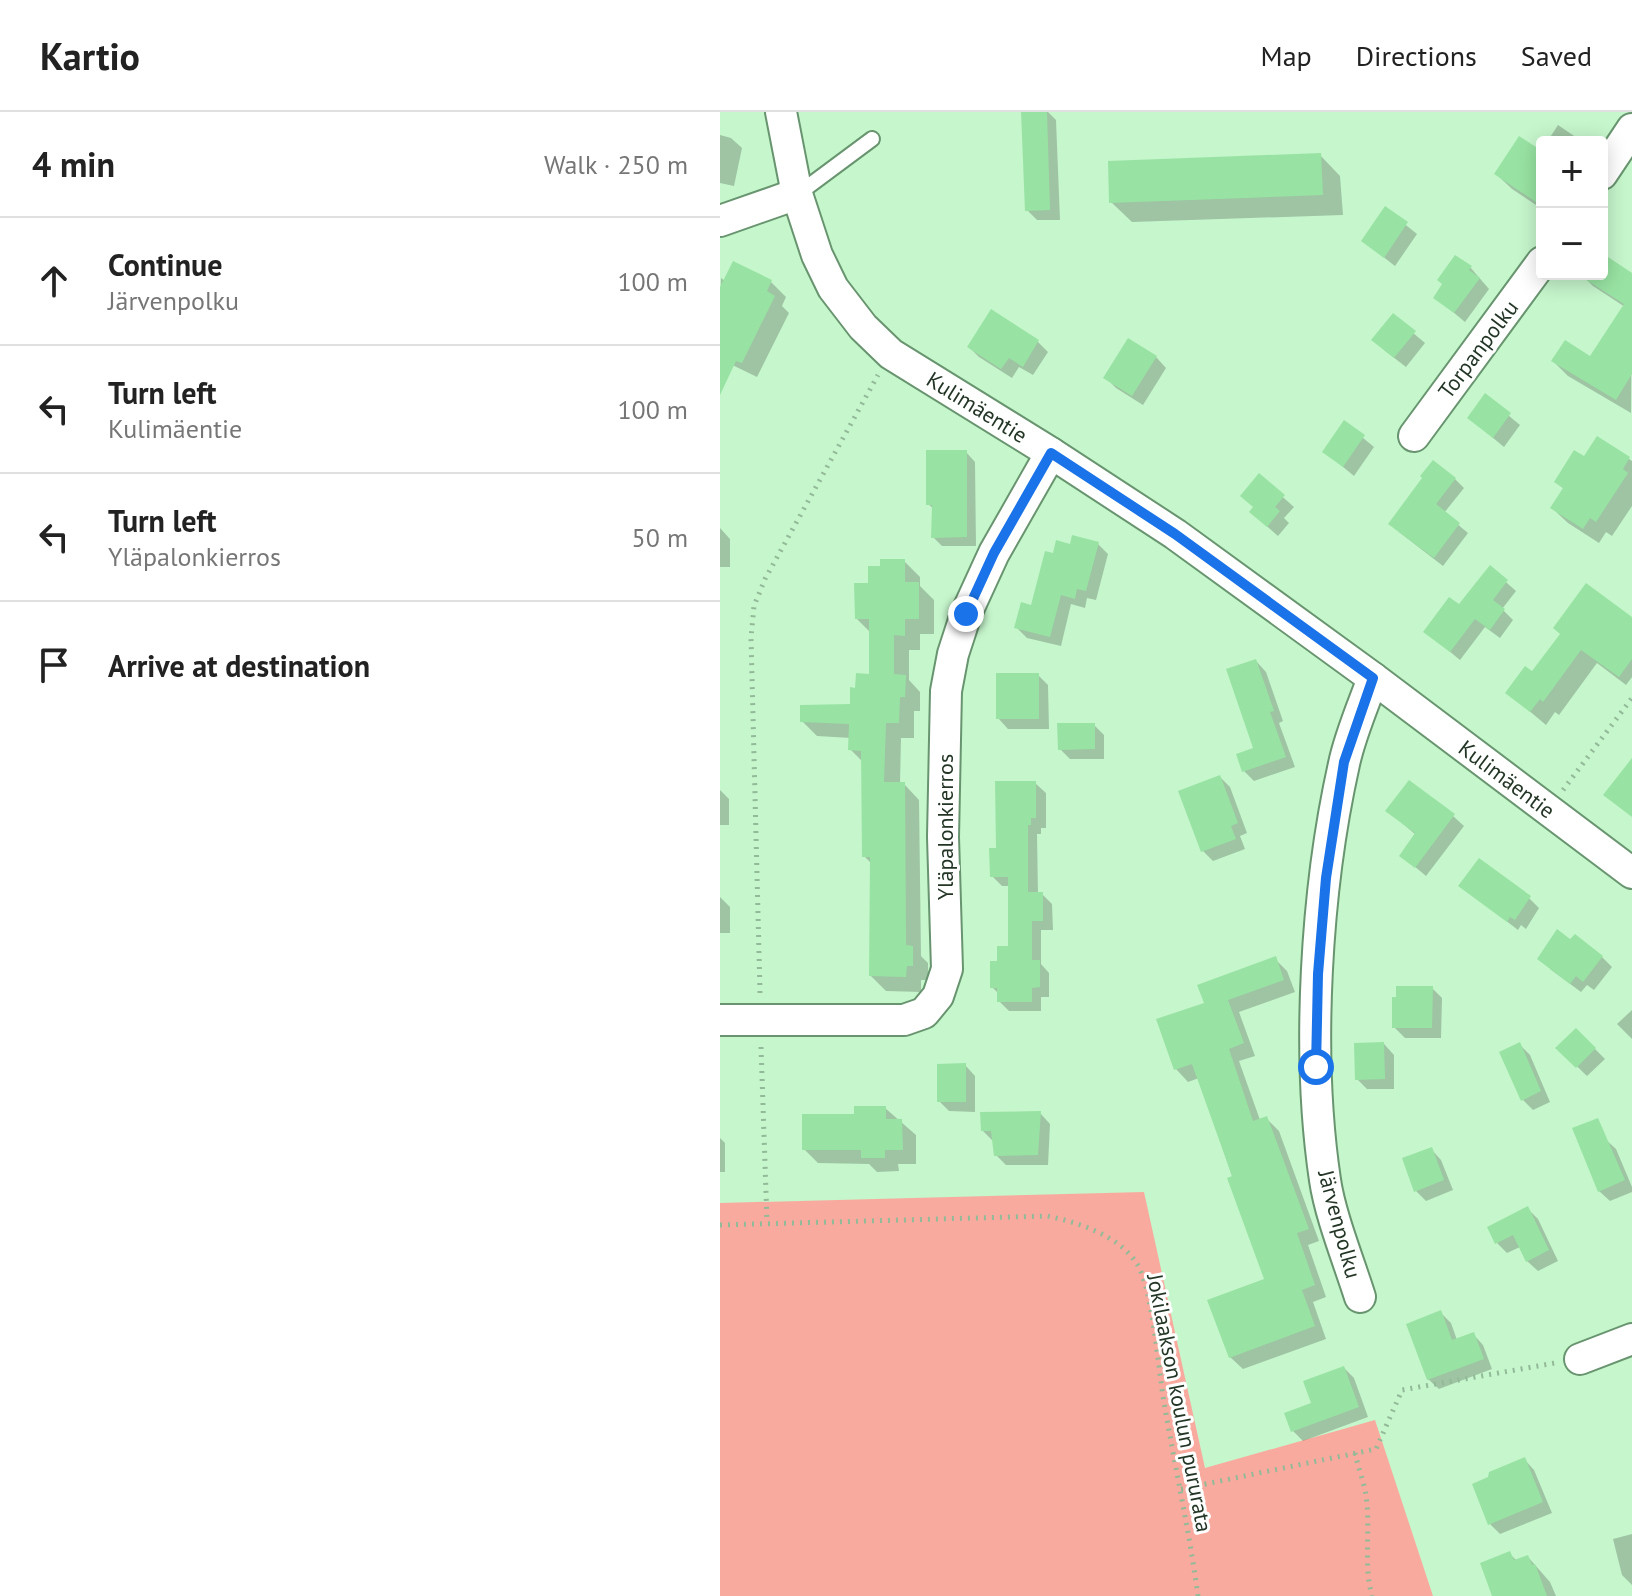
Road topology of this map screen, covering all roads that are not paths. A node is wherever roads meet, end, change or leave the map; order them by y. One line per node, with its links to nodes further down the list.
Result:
1 (781, 112): 5 (street, Kulimäentie)
2 (1632, 129): 4 (street)
3 (872, 139): 5 (lane)
4 (1608, 165)
5 (797, 194): 6 (street); 9 (street, Kulimäentie)
6 (720, 221)
7 (1536, 270): 8 (street, Torpanpolku)
8 (1414, 436)
9 (1051, 453): 10 (street, Kulimäentie); 12 (street, Yläpalonkierros)
10 (1373, 678): 11 (street, Kulimäentie); 13 (street, Järvenpolku)
11 (1632, 873)
12 (720, 1020)
13 (1360, 1297)
14 (1632, 1339): 15 (street)
15 (1580, 1359)

